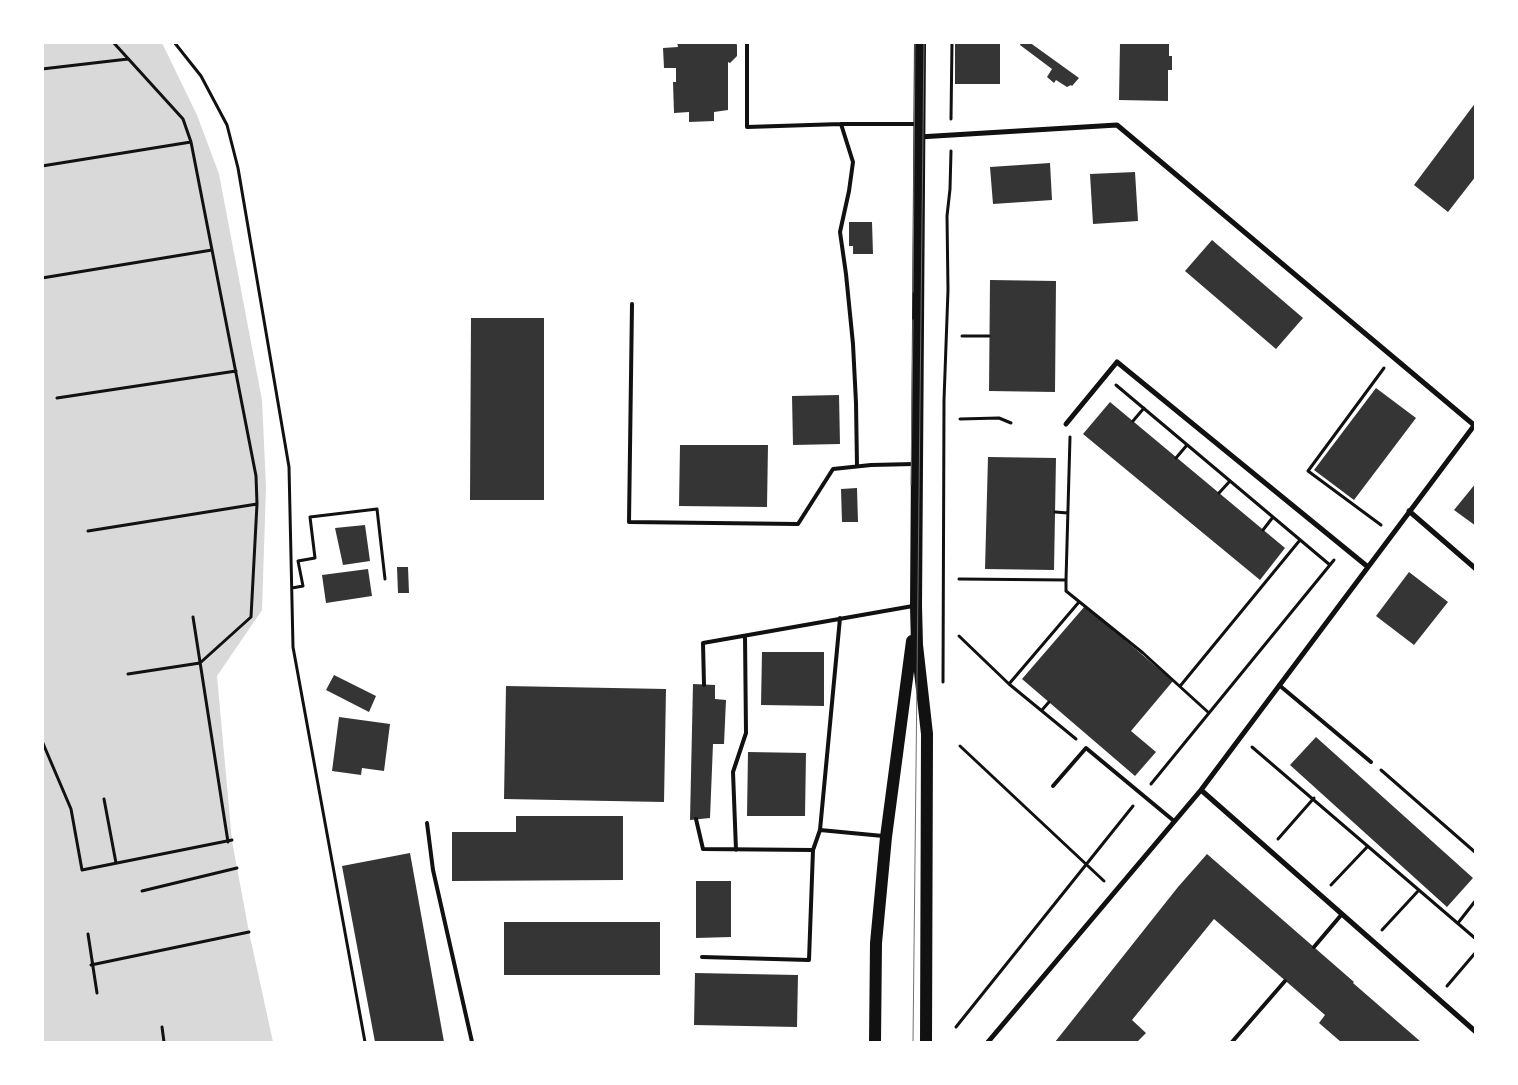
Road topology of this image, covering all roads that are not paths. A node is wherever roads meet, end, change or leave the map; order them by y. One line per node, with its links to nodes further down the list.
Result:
1 (747, 42): 3 (lane)
2 (920, 42): 4 (main road)
3 (841, 124): 4 (lane); 10 (lane)
4 (919, 124): 5 (main road)
5 (919, 138): 8 (street); 9 (main road)
6 (632, 304): 10 (lane)
7 (1066, 424): 12 (street)
8 (1475, 424): 11 (street)
9 (916, 464): 10 (lane); 14 (main road)
10 (857, 466)
11 (1409, 511): 12 (street); 13 (street)
12 (1368, 567): 18 (street)
13 (1476, 569)
14 (916, 606): 15 (lane); 26 (main road); 36 (main road)
15 (840, 618): 16 (lane); 25 (lane)
16 (745, 636): 17 (lane); 27 (lane)
17 (704, 685)
18 (1279, 685): 19 (lane); 21 (street)
19 (1371, 762)
20 (1054, 786): 23 (lane)
21 (1201, 790): 23 (street); 29 (street)
22 (696, 819): 27 (lane)
23 (1174, 821): 37 (street)
24 (427, 823): 34 (lane)
25 (820, 830): 26 (lane); 28 (lane)
26 (886, 837): 35 (main road)
27 (736, 850): 28 (lane)
28 (813, 850): 31 (lane)
29 (1342, 914): 30 (lane); 33 (street)
30 (1314, 947)
31 (702, 957)
32 (1285, 981): 38 (lane)
33 (1476, 1032)
34 (472, 1042)
35 (875, 1042)
36 (926, 1042)
37 (988, 1042)
38 (1232, 1042)

